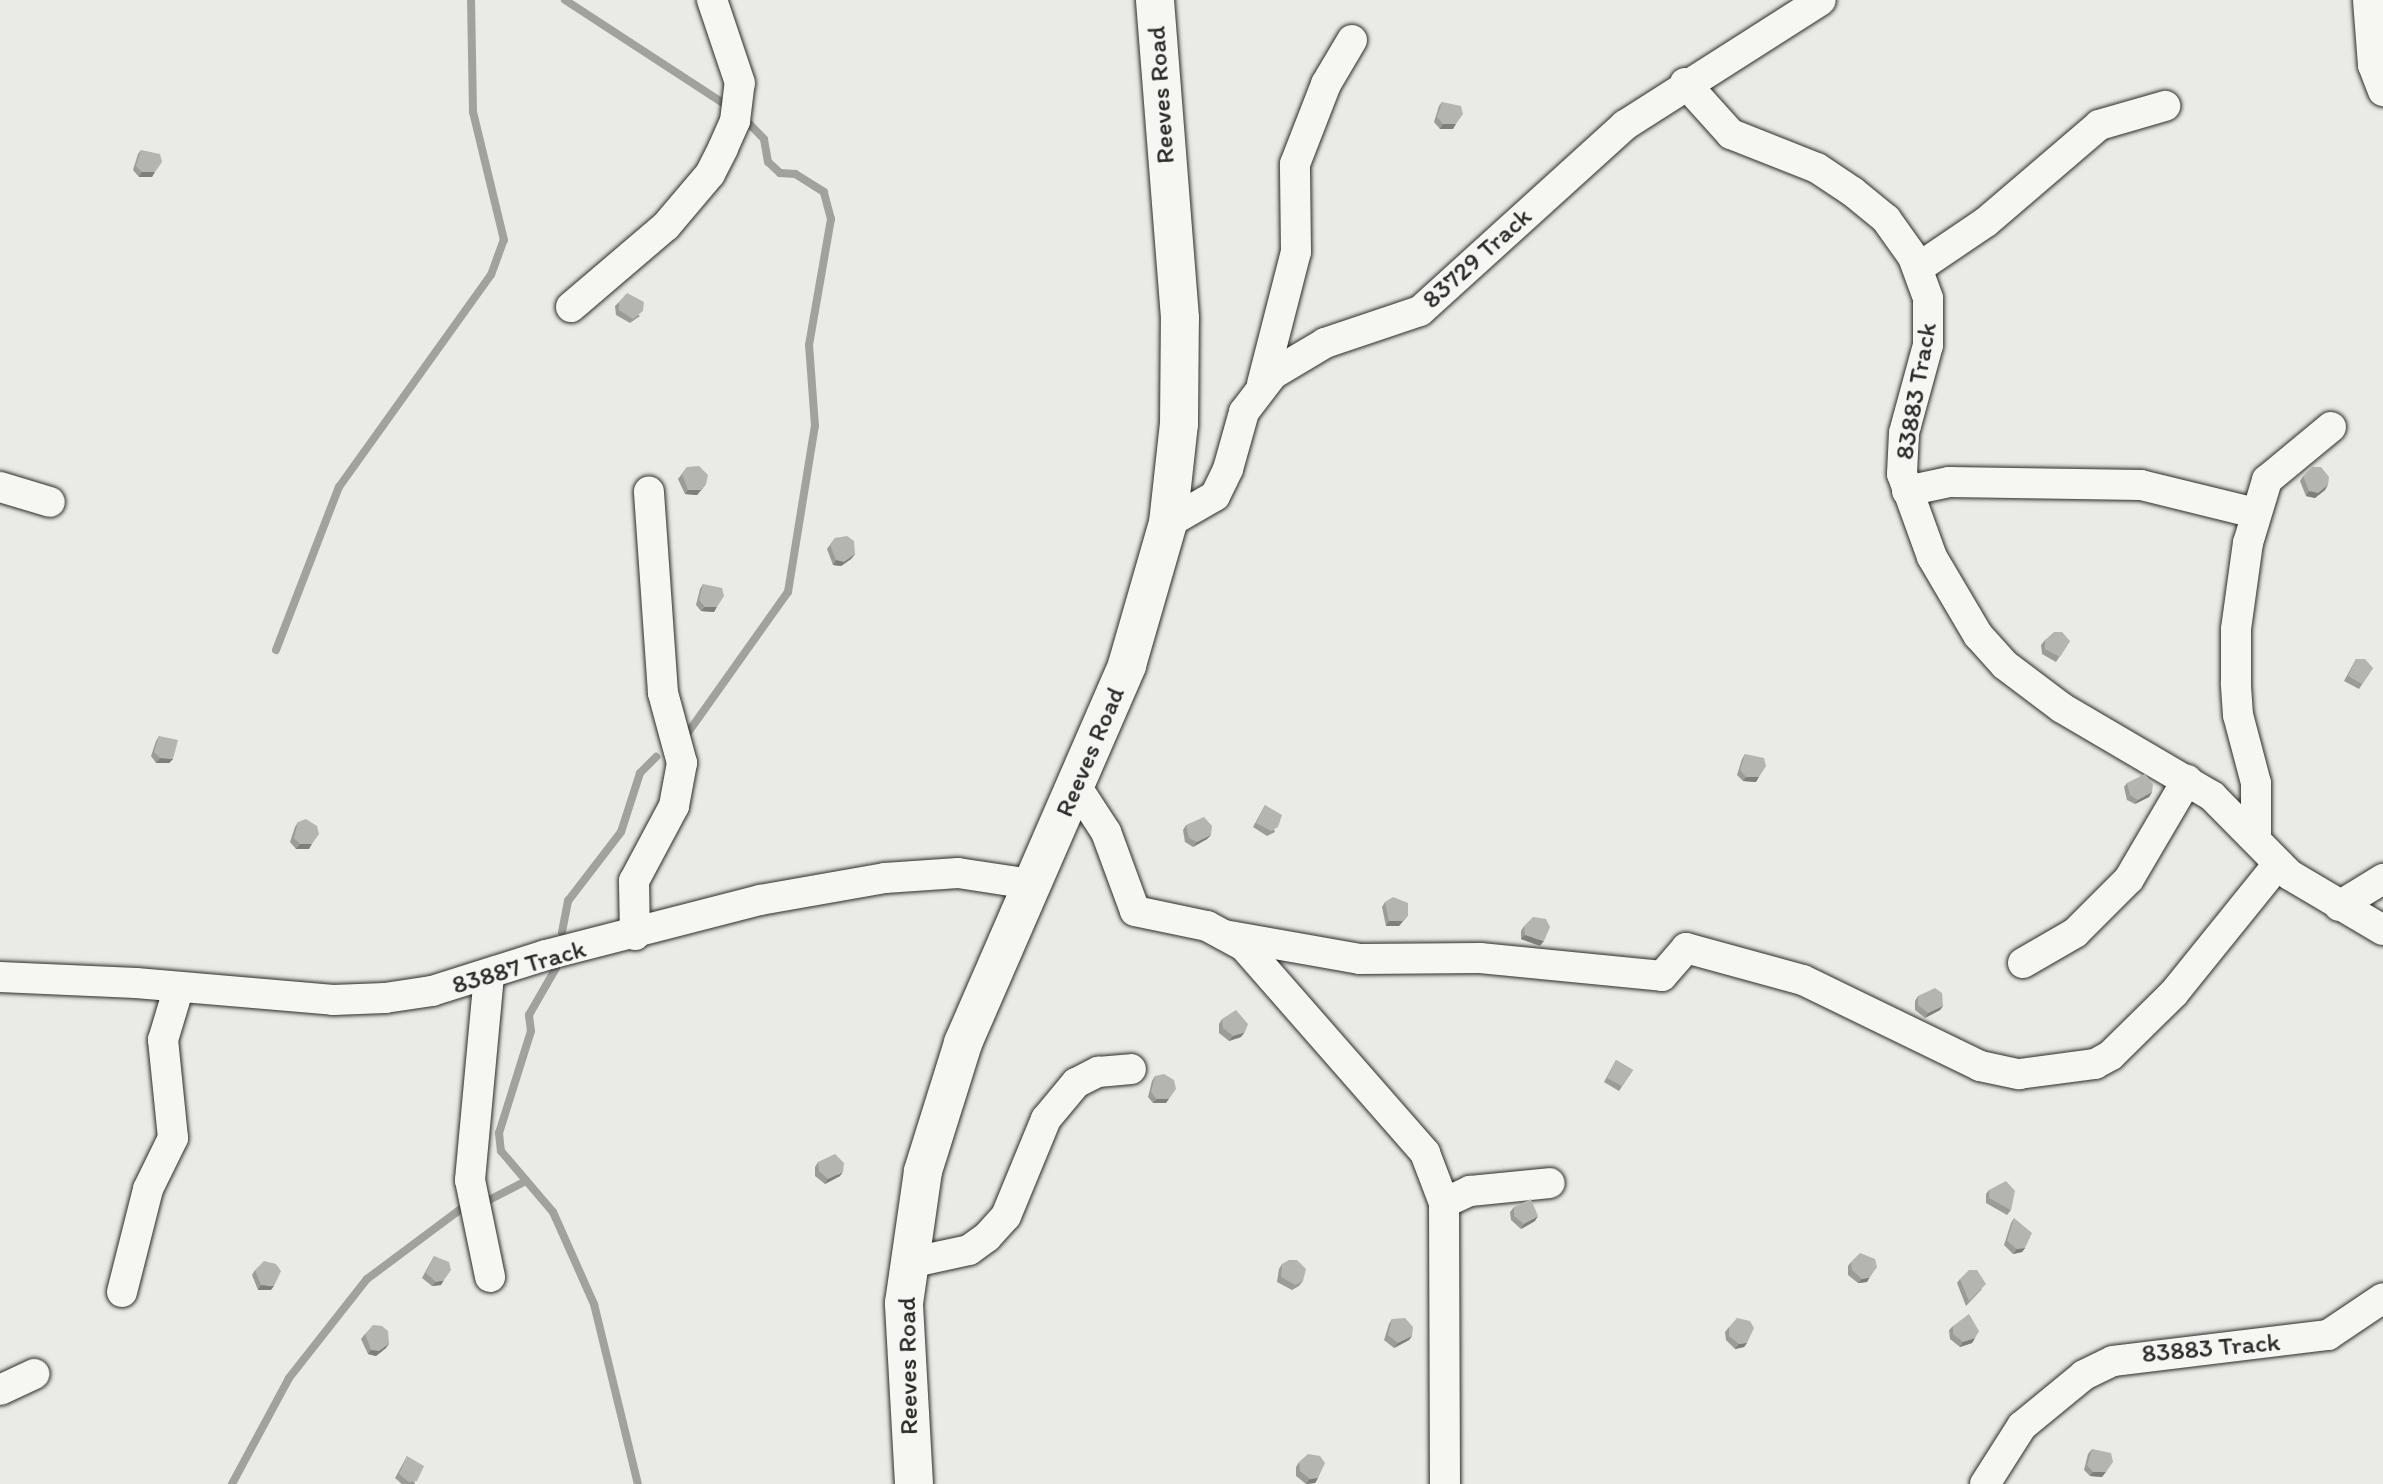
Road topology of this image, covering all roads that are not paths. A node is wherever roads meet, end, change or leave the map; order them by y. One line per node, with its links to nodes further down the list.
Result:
1 (712, 0): 10 (street)
2 (1155, 0): 18 (street, Reeves Road)
3 (1821, 0): 6 (street, 83729 Track)
4 (2368, 0): 7 (street)
5 (1352, 40): 11 (street)
6 (1685, 83): 9 (street, 83883 Track); 11 (street, 83729 Track)
7 (2383, 91)
8 (2165, 106): 9 (street)
9 (1918, 268): 15 (street, 83883 Track)
10 (571, 307)
11 (1262, 384): 18 (street, 83729 Track)
12 (2331, 427): 17 (street)
13 (0, 487): 16 (street)
14 (649, 491): 27 (street)
15 (1907, 491): 17 (street); 19 (street, 83883 Track)
16 (50, 502)
17 (2255, 513): 21 (street)
18 (1168, 523): 20 (street, Reeves Road)
19 (2187, 780): 21 (street, 83883 Track); 29 (street)
20 (1076, 786): 24 (street, Reeves Road); 28 (street)
21 (2256, 837): 22 (street, 83883 Track)
22 (2278, 864): 25 (street, 83883 Track); 28 (street)
23 (2383, 879): 25 (street)
24 (1031, 884): 27 (street, 83887 Track); 36 (street, Reeves Road)
25 (2339, 906): 26 (street, 83883 Track)
26 (2383, 930)
27 (635, 935): 30 (street, 83887 Track)
28 (1224, 935): 35 (street)
29 (2023, 963)
30 (489, 975): 32 (street, 83887 Track); 37 (street)
31 (0, 977): 32 (street, 83887 Track)
32 (178, 990): 38 (street)
33 (1131, 1069): 36 (street)
34 (1550, 1183): 35 (street)
35 (1444, 1203): 43 (street)
36 (909, 1263): 42 (street, Reeves Road)
37 (490, 1277)
38 (122, 1292)
39 (2383, 1298): 44 (street, 83883 Track)
40 (34, 1374): 41 (street)
41 (0, 1390)
42 (914, 1484)
43 (1445, 1484)
44 (1985, 1484)

